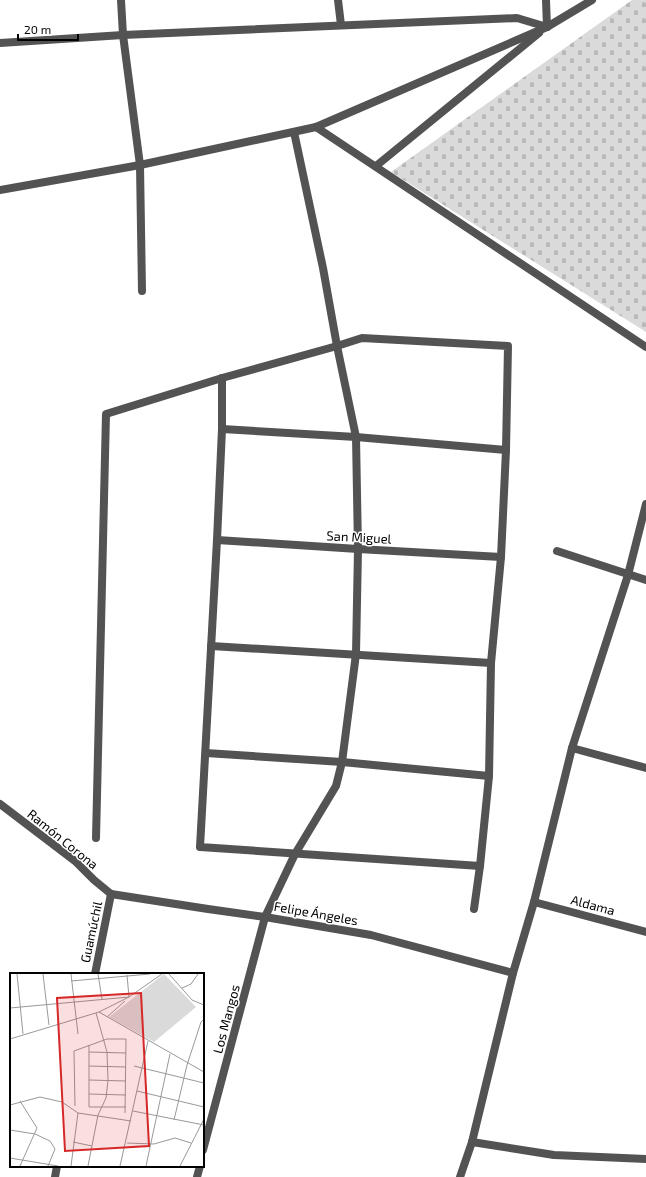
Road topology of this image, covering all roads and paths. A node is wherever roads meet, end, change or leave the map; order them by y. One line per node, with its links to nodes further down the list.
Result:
1 (121, 0): 7 (street)
2 (338, 0): 5 (street)
3 (546, 0): 6 (street)
4 (592, 0): 6 (street)
5 (341, 25): 6 (street); 7 (street)
6 (547, 27): 9 (street); 12 (street)
7 (123, 35): 8 (street); 11 (street)
8 (0, 43)
9 (316, 127): 10 (street); 12 (street)
10 (294, 132): 11 (street); 15 (street, Los Mangos)
11 (140, 165): 13 (street); 14 (street)
12 (376, 166): 16 (street)
13 (0, 190)
14 (142, 291)
15 (337, 346): 17 (street); 19 (street, Los Mangos); 20 (street)
16 (646, 348)
17 (222, 378): 18 (street); 37 (street)
18 (222, 429): 19 (street); 22 (street)
19 (356, 437): 20 (street); 23 (street, Los Mangos)
20 (506, 450): 25 (street)
21 (646, 504): 26 (street)
22 (217, 540): 23 (street, San Miguel); 28 (street)
23 (358, 549): 25 (street, San Miguel); 29 (street, Los Mangos)
24 (557, 551): 26 (street)
25 (501, 556): 30 (street)
26 (628, 575): 27 (street); 31 (street)
27 (646, 580)
28 (212, 646): 29 (street); 32 (street)
29 (356, 654): 30 (street); 33 (street, Los Mangos)
30 (491, 663): 35 (street)
31 (572, 748): 34 (street); 41 (street)
32 (206, 753): 33 (street); 38 (street)
33 (342, 762): 35 (street); 38 (street, Los Mangos)
34 (646, 768)
35 (489, 776): 39 (street)
36 (0, 804): 40 (street, Ramón Corona)
37 (96, 838)
38 (295, 854): 39 (street); 43 (street, Los Mangos)
39 (480, 866): 42 (street)
40 (111, 894): 43 (street, Felipe Ángeles); 45 (street, Guamúchil)
41 (534, 902): 44 (street, Aldama); 46 (street)
42 (474, 909)
43 (265, 917): 46 (street, Felipe Ángeles); 48 (street, Los Mangos)
44 (646, 932)
45 (95, 973)
46 (513, 973): 47 (street)
47 (472, 1142): 49 (street); 54 (street)
48 (204, 1144)
49 (646, 1160)
50 (57, 1167): 52 (street)
51 (200, 1167): 53 (street)
52 (55, 1177)
53 (197, 1177)
54 (460, 1177)

